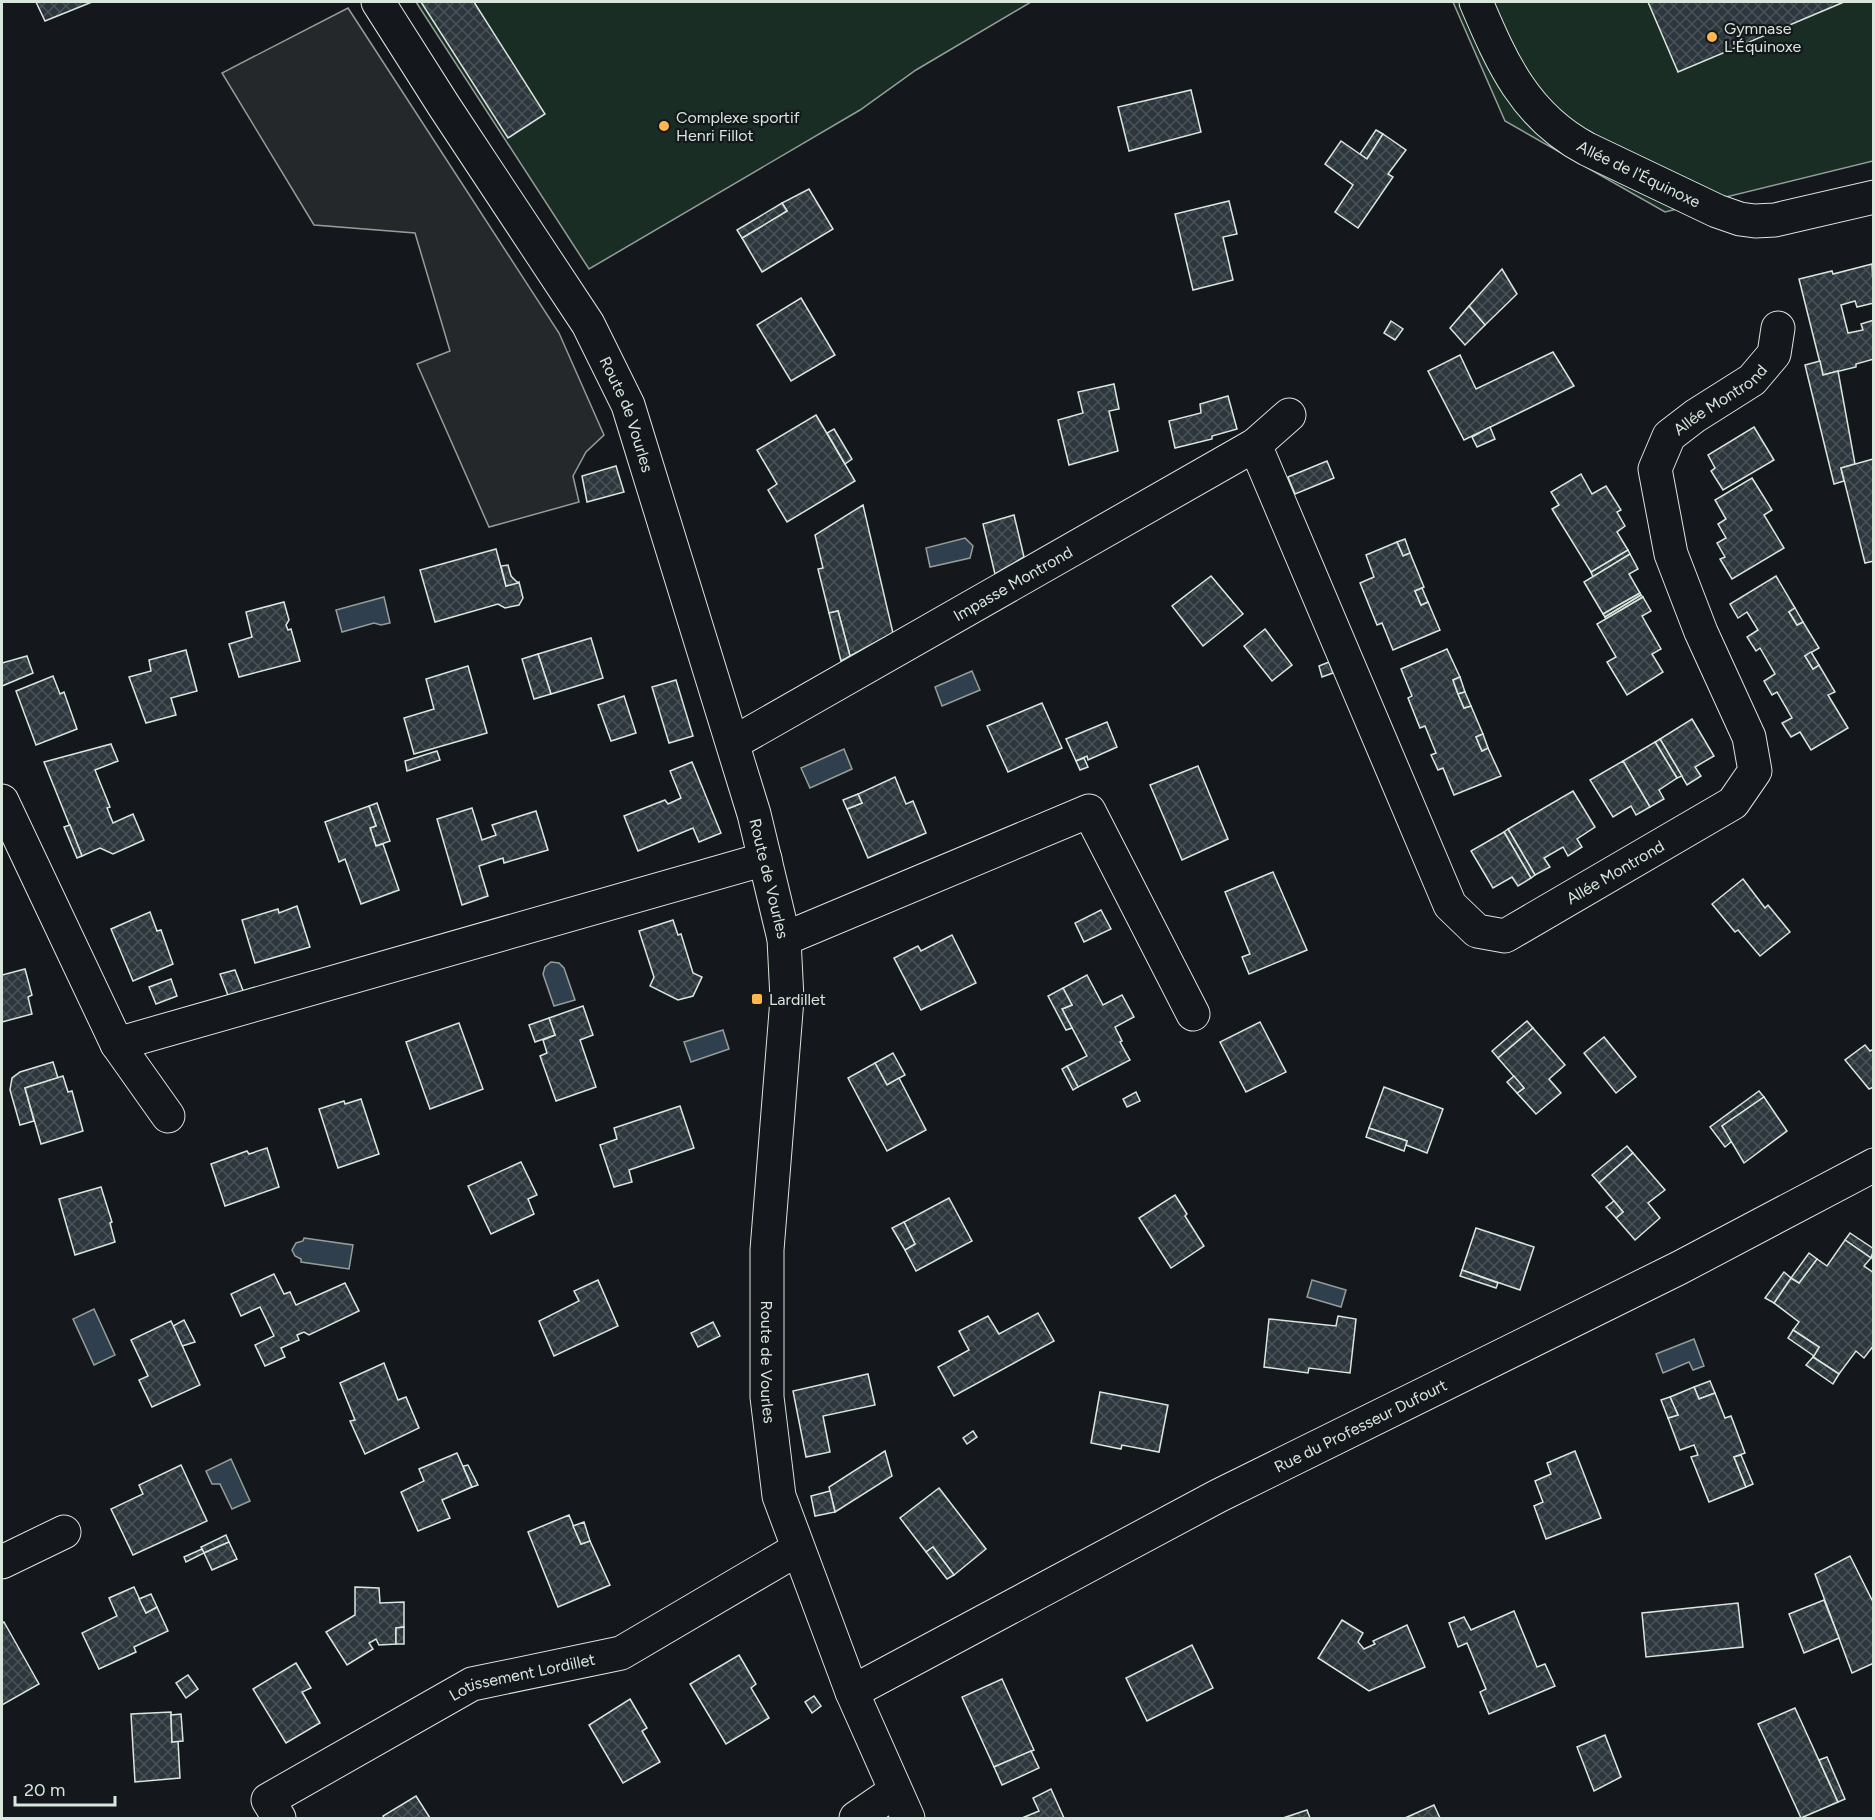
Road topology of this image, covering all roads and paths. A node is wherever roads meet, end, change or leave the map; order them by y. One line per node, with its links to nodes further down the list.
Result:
1 (378, 2): 7 (street, Route de Vourles)
2 (1476, 2): 3 (street, Allée de l'Équinoxe)
3 (1874, 196)
4 (1778, 328): 6 (street, Allée Montrond)
5 (1289, 415): 6 (street, Impasse Montrond)
6 (1255, 445): 7 (street, Impasse Montrond)
7 (733, 743): 9 (street, Route de Vourles)
8 (2, 801): 12 (street)
9 (765, 859): 10 (street, Route de Vourles); 12 (street)
10 (783, 939): 11 (street); 16 (street, Route de Vourles)
11 (1193, 1014)
12 (117, 1044): 13 (street)
13 (168, 1116)
14 (1874, 1165): 18 (street, Rue du Professeur Dufourt)
15 (64, 1532): 17 (street)
16 (798, 1549): 18 (street, Route de Vourles); 20 (street, Lotissement Lordillet)
17 (2, 1562)
18 (852, 1692): 19 (street, Route de Vourles)
19 (902, 1805): 21 (street)
20 (279, 1818)
21 (856, 1818)

